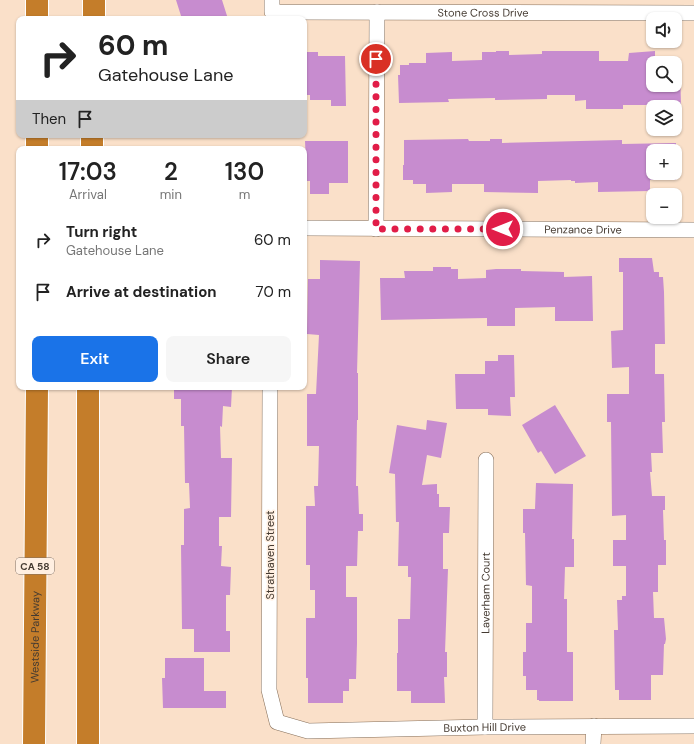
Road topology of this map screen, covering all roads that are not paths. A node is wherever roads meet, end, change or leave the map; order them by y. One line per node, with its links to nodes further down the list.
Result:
1 (37, 0): 7 (highway)
2 (94, 0): 8 (highway)
3 (272, 6): 5 (street, Stone Cross Drive)
4 (488, 6): 5 (street, Stone Cross Drive); 6 (street, Stone Cross Drive)
5 (377, 12): 10 (street)
6 (694, 13)
7 (37, 16)
8 (94, 16)
9 (307, 228): 10 (street, Penzance Drive)
10 (376, 229): 11 (street, Penzance Drive)
11 (694, 230)
12 (37, 390): 20 (highway, Westside Parkway / CA 58)
13 (88, 390): 21 (highway)
14 (270, 390): 16 (street, Strathaven Street)
15 (486, 460): 19 (street, Laverham Court)
16 (277, 722): 19 (street, Buxton Hill Drive)
17 (594, 726): 18 (street, Buxton Hill Drive); 19 (street, Buxton Hill Drive); 22 (street)
18 (694, 726)
19 (485, 727)
20 (34, 744)
21 (88, 744)
22 (593, 744)

